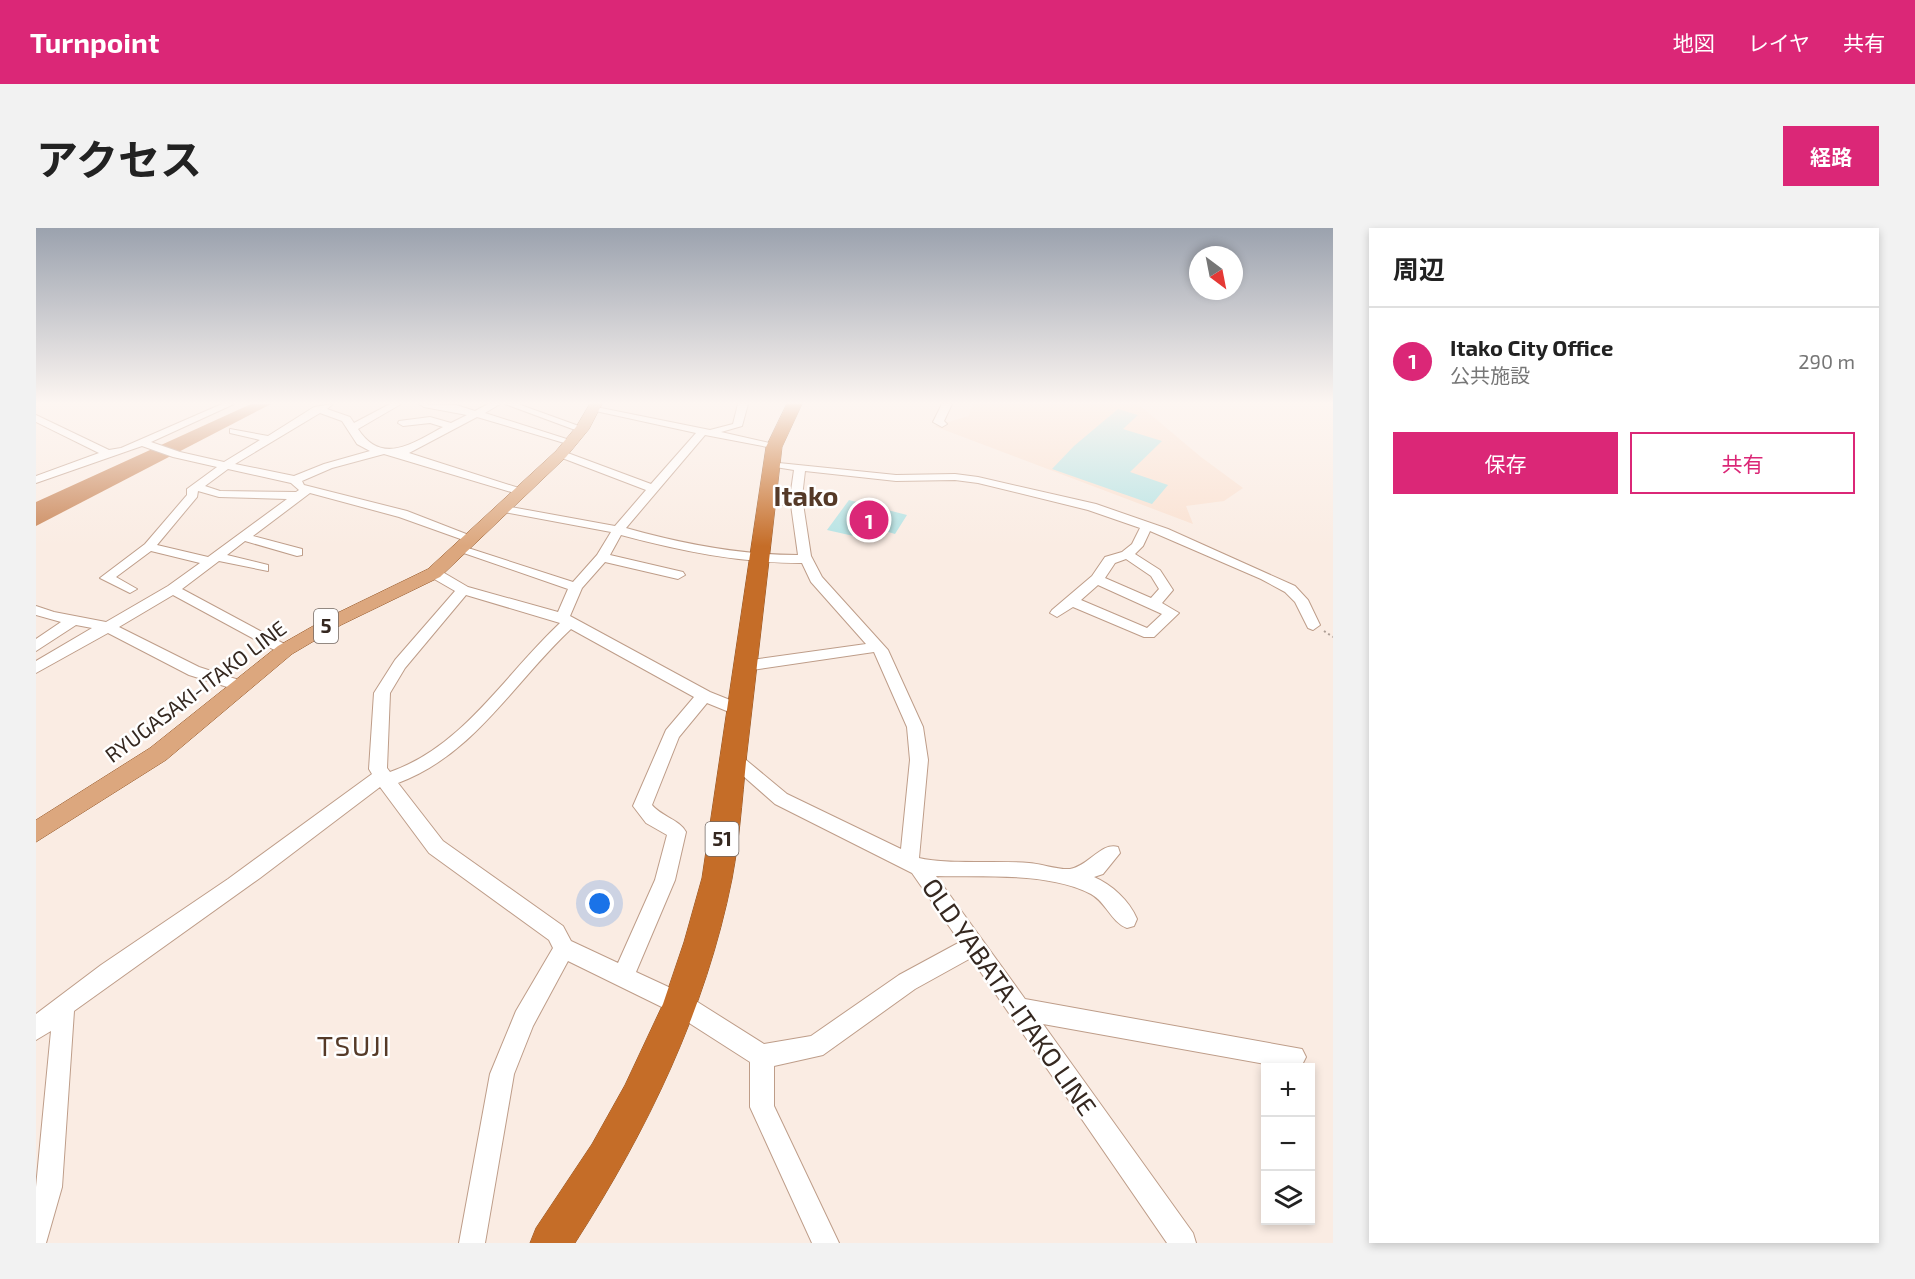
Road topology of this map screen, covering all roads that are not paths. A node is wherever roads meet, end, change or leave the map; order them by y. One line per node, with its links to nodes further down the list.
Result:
1 (105, 451): 13 (street)
2 (120, 451): 13 (street)
3 (166, 451): 16 (street)
4 (248, 451): 16 (street)
5 (380, 451): 18 (street)
6 (383, 451): 14 (street)
7 (405, 451): 14 (street)
8 (561, 451): 21 (main road, RYUGASAKI-ITAKO LINE / 5)
9 (588, 451): 20 (street)
10 (688, 451): 20 (street)
11 (759, 451): 15 (street)
12 (784, 451): 15 (highway, 51)
13 (108, 453): 17 (street)
14 (400, 454): 21 (street)
15 (782, 460): 23 (highway, 51); 24 (street); 26 (street)
16 (226, 465): 18 (street); 19 (street)
17 (36, 480)
18 (296, 480): 22 (street)
19 (195, 488): 22 (street); 30 (street)
20 (654, 489): 27 (street)
21 (520, 492): 25 (main road, RYUGASAKI-ITAKO LINE / 5)
22 (303, 493): 28 (street); 29 (street)
23 (768, 500): 24 (street); 35 (highway, 51)
24 (797, 502): 36 (street)
25 (504, 508): 27 (street); 29 (main road, RYUGASAKI-ITAKO LINE / 5)
26 (1146, 527): 32 (street); 51 (street)
27 (618, 530): 33 (street); 35 (street)
28 (244, 537): 31 (street); 34 (street)
29 (467, 545): 38 (main road, RYUGASAKI-ITAKO LINE / 5); 41 (street)
30 (149, 547): 34 (street); 42 (street)
31 (297, 552)
32 (1128, 555): 40 (street); 46 (street)
33 (602, 557): 39 (street); 41 (street)
34 (214, 559): 37 (street); 43 (street)
35 (759, 559): 36 (street); 56 (highway, 51)
36 (806, 559): 54 (street)
37 (263, 568)
38 (434, 573): 44 (street); 55 (main road, RYUGASAKI-ITAKO LINE / 5)
39 (678, 575)
40 (1096, 579): 45 (street); 46 (street)
41 (576, 587): 50 (street)
42 (130, 589)
43 (173, 589): 52 (street); 55 (street)
44 (463, 590): 50 (street); 62 (street)
45 (1071, 601): 46 (street); 48 (street)
46 (1153, 604)
47 (36, 610): 49 (street)
48 (1057, 613)
49 (75, 620): 52 (street); 53 (street)
50 (566, 620): 59 (street); 62 (street)
51 (1313, 625)
52 (108, 627): 57 (street); 58 (street)
53 (36, 646)
54 (878, 647): 56 (street); 65 (street)
55 (285, 650): 58 (main road, RYUGASAKI-ITAKO LINE / 5)
56 (745, 666): 60 (highway, 51)
57 (36, 668)
58 (240, 686): 63 (main road, RYUGASAKI-ITAKO LINE / 5)
59 (704, 696): 60 (street); 70 (street)
60 (739, 710): 61 (highway, 51)
61 (734, 760): 65 (street, OLD YABATA-ITAKO LINE); 71 (highway, 51)
62 (383, 778): 69 (street); 72 (street)
63 (36, 832)
64 (1111, 853): 66 (street)
65 (914, 865): 66 (street); 68 (street, OLD YABATA-ITAKO LINE)
66 (1071, 877): 67 (street)
67 (1127, 919)
68 (975, 945): 73 (street, OLD YABATA-ITAKO LINE); 75 (street)
69 (564, 948): 70 (street); 78 (street)
70 (623, 977): 71 (street)
71 (680, 1004): 75 (street); 79 (highway, 51)
72 (63, 1006): 74 (street); 77 (street)
73 (1018, 1009): 76 (street); 81 (street, OLD YABATA-ITAKO LINE)
74 (36, 1029)
75 (762, 1056): 80 (street)
76 (1294, 1057)
77 (36, 1236)
78 (472, 1243)
79 (551, 1243)
80 (826, 1243)
81 (1183, 1243)

